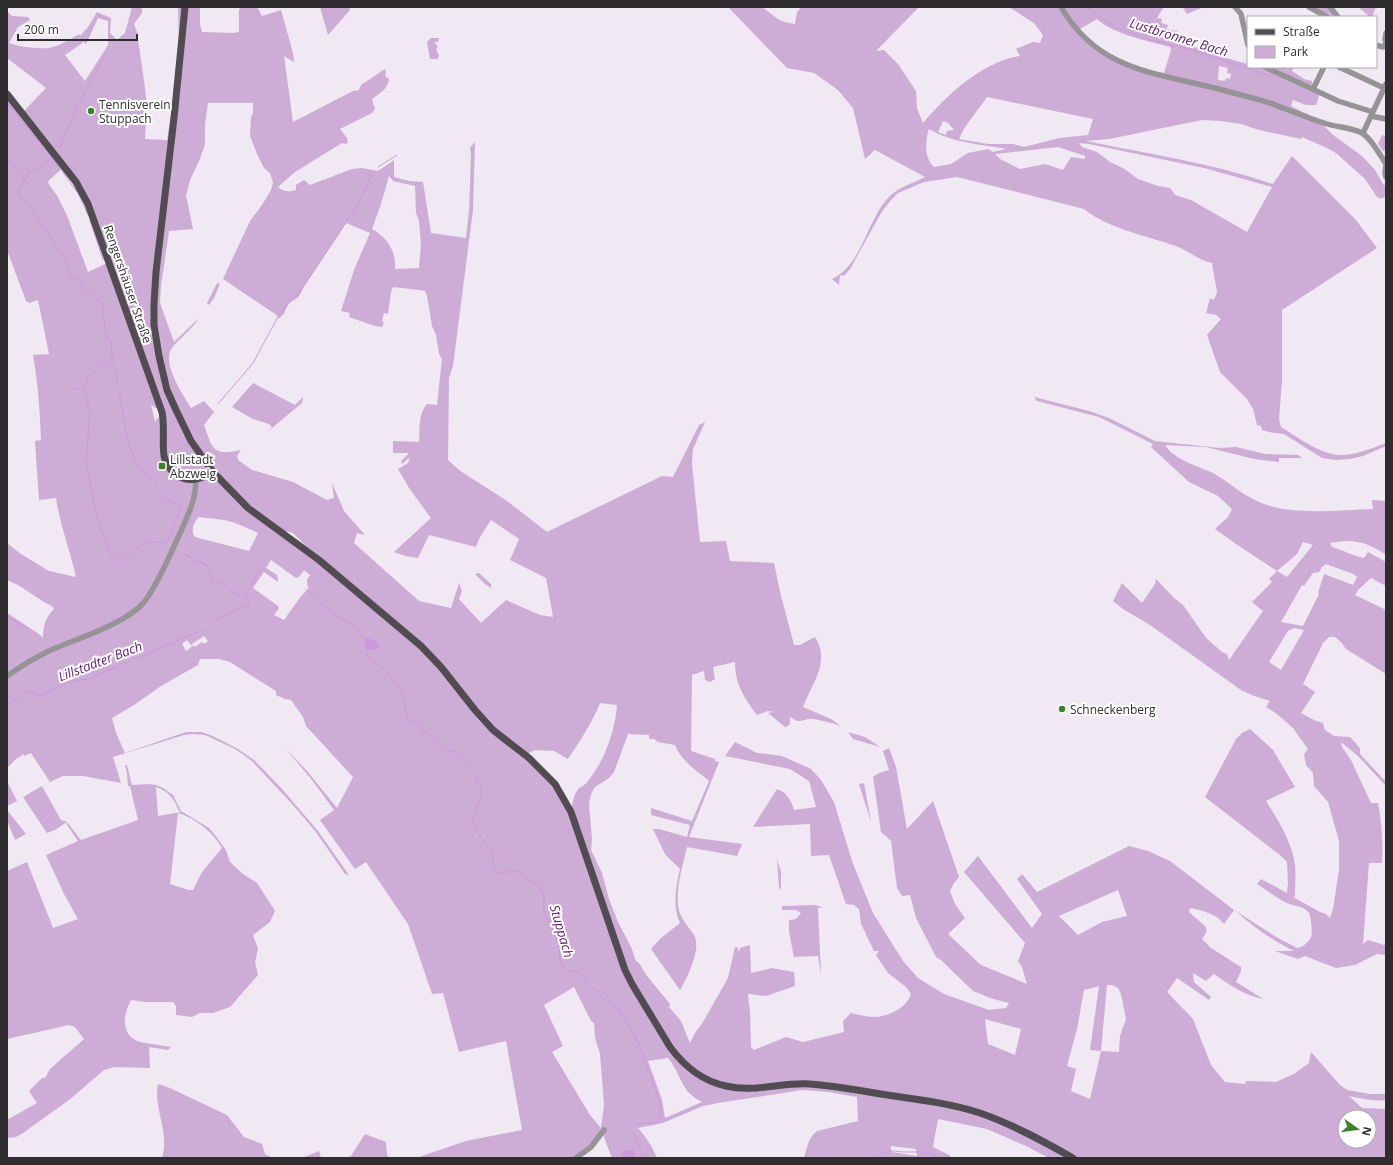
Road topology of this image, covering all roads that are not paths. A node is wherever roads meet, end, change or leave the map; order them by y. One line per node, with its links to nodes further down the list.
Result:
1 (185, 7): 24 (main road)
2 (1061, 7): 21 (street)
3 (1235, 7): 8 (street)
4 (1309, 7): 6 (street)
5 (1330, 7): 7 (street)
6 (1325, 16)
7 (1337, 16)
8 (1246, 22): 10 (street)
9 (1386, 33): 11 (street)
10 (1247, 34)
11 (1386, 44): 12 (street)
12 (1377, 45)
13 (1267, 68): 17 (street)
14 (1324, 68): 17 (street)
15 (1341, 68): 16 (street)
16 (1385, 86): 19 (street)
17 (1313, 89): 19 (street)
18 (7, 94): 26 (main road, Rengershäuser Straße)
19 (1372, 114): 20 (street); 21 (street)
20 (1386, 119)
21 (1363, 133): 22 (street)
22 (1386, 164): 23 (street)
23 (1386, 177)
24 (201, 453): 25 (main road); 26 (main road)
25 (213, 472): 26 (main road); 30 (main road)
26 (199, 478): 27 (street)
27 (7, 676)
28 (604, 1130): 29 (street)
29 (576, 1158)
30 (1073, 1158)

